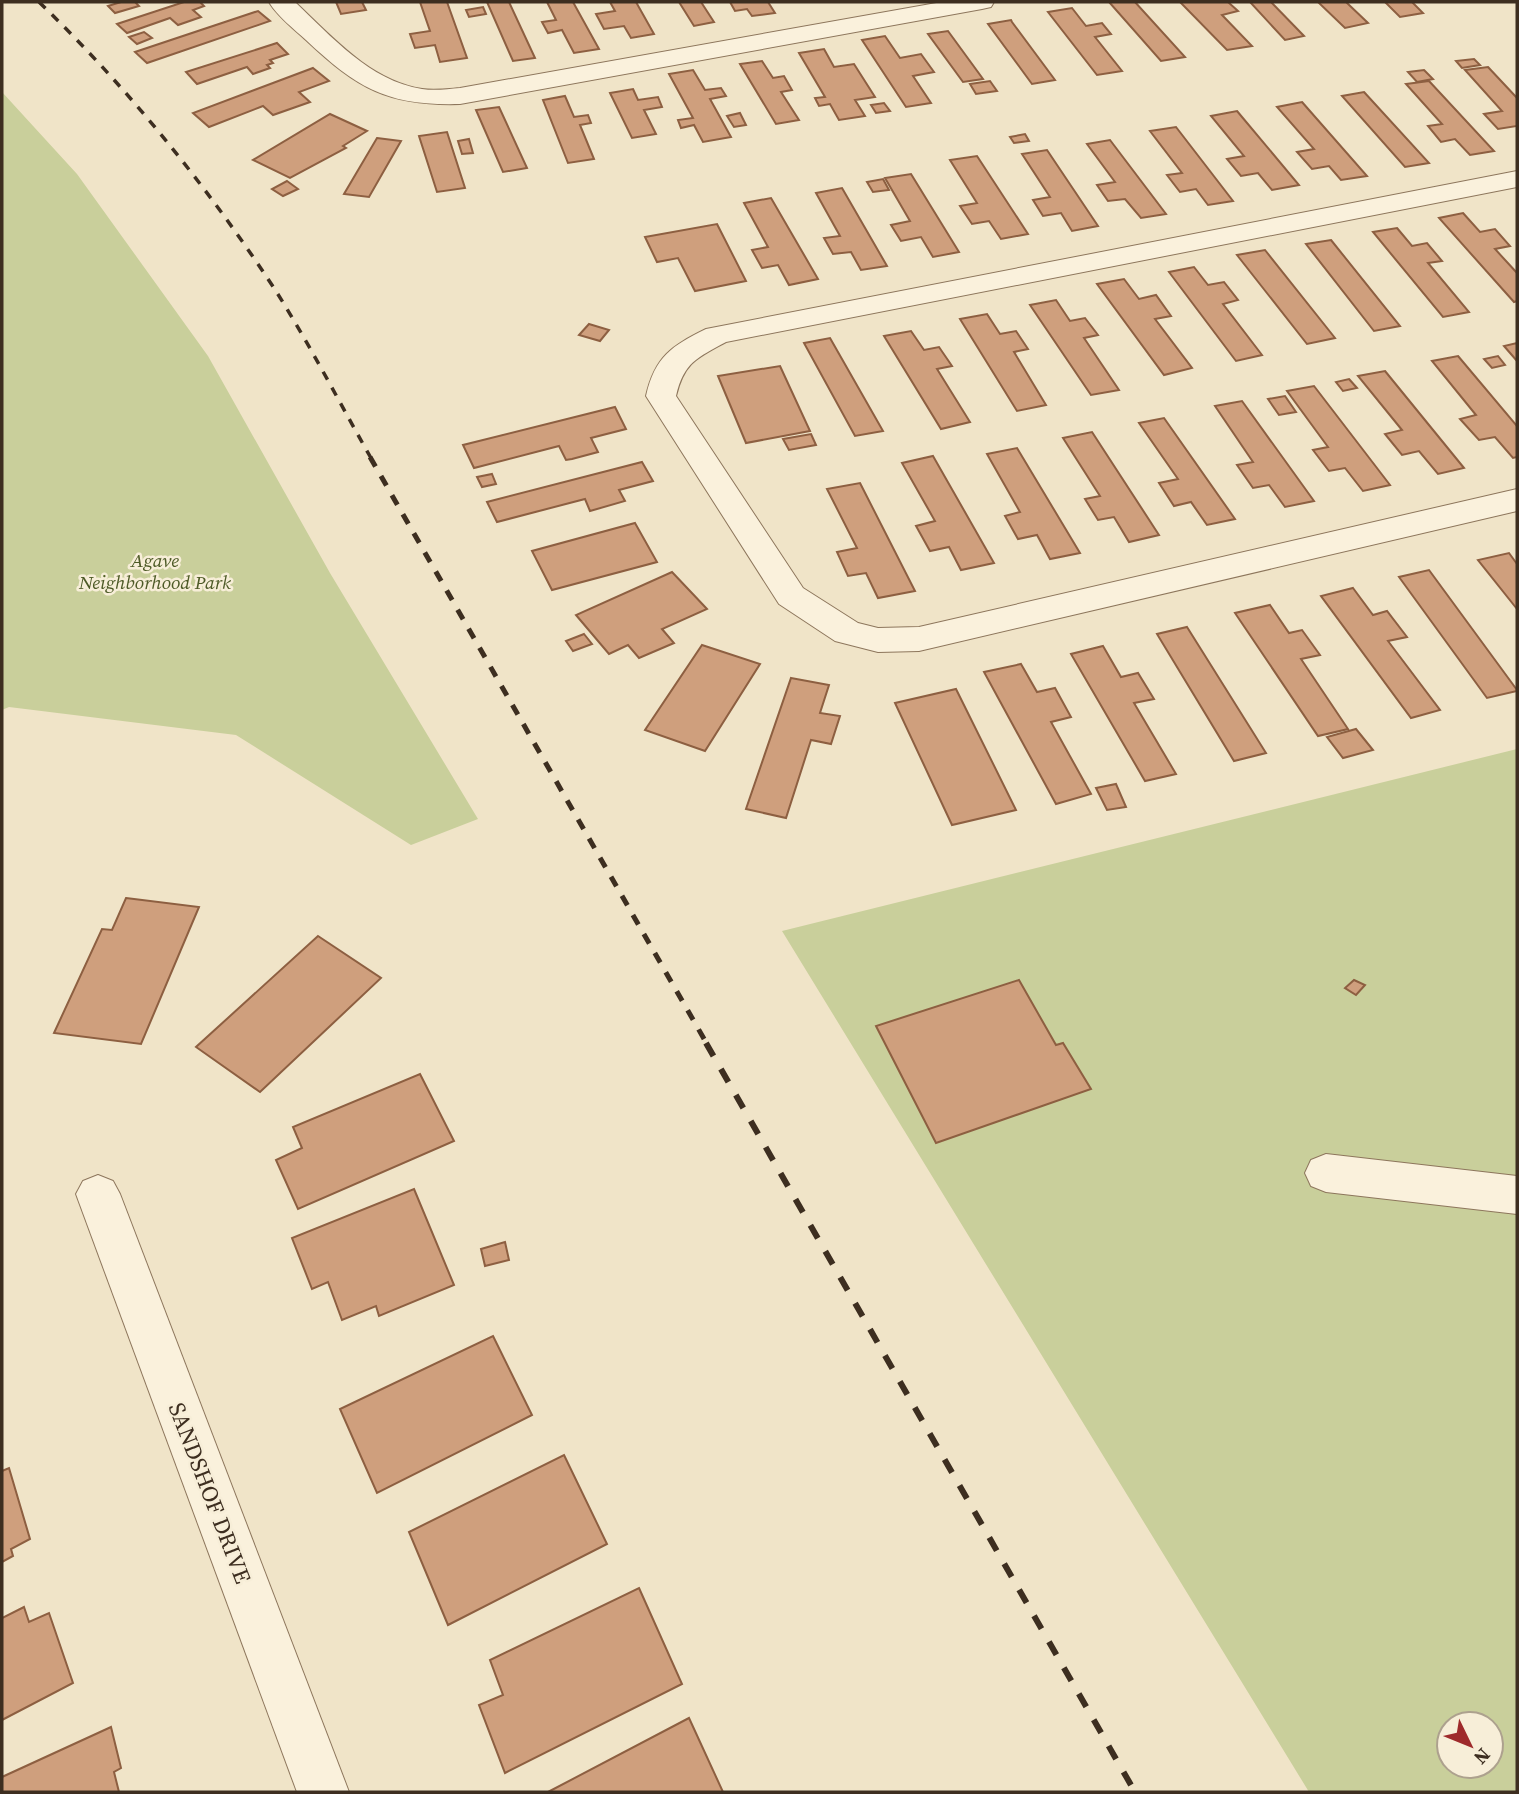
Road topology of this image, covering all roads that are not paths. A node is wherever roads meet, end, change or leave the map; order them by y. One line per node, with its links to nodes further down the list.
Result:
1 (281, 2): 2 (street)
2 (982, 2)
3 (1517, 179): 4 (street)
4 (1517, 500)
5 (1326, 1173): 7 (street)
6 (98, 1194): 8 (street, SANDSHOF DRIVE)
7 (1517, 1195)
8 (323, 1792)

